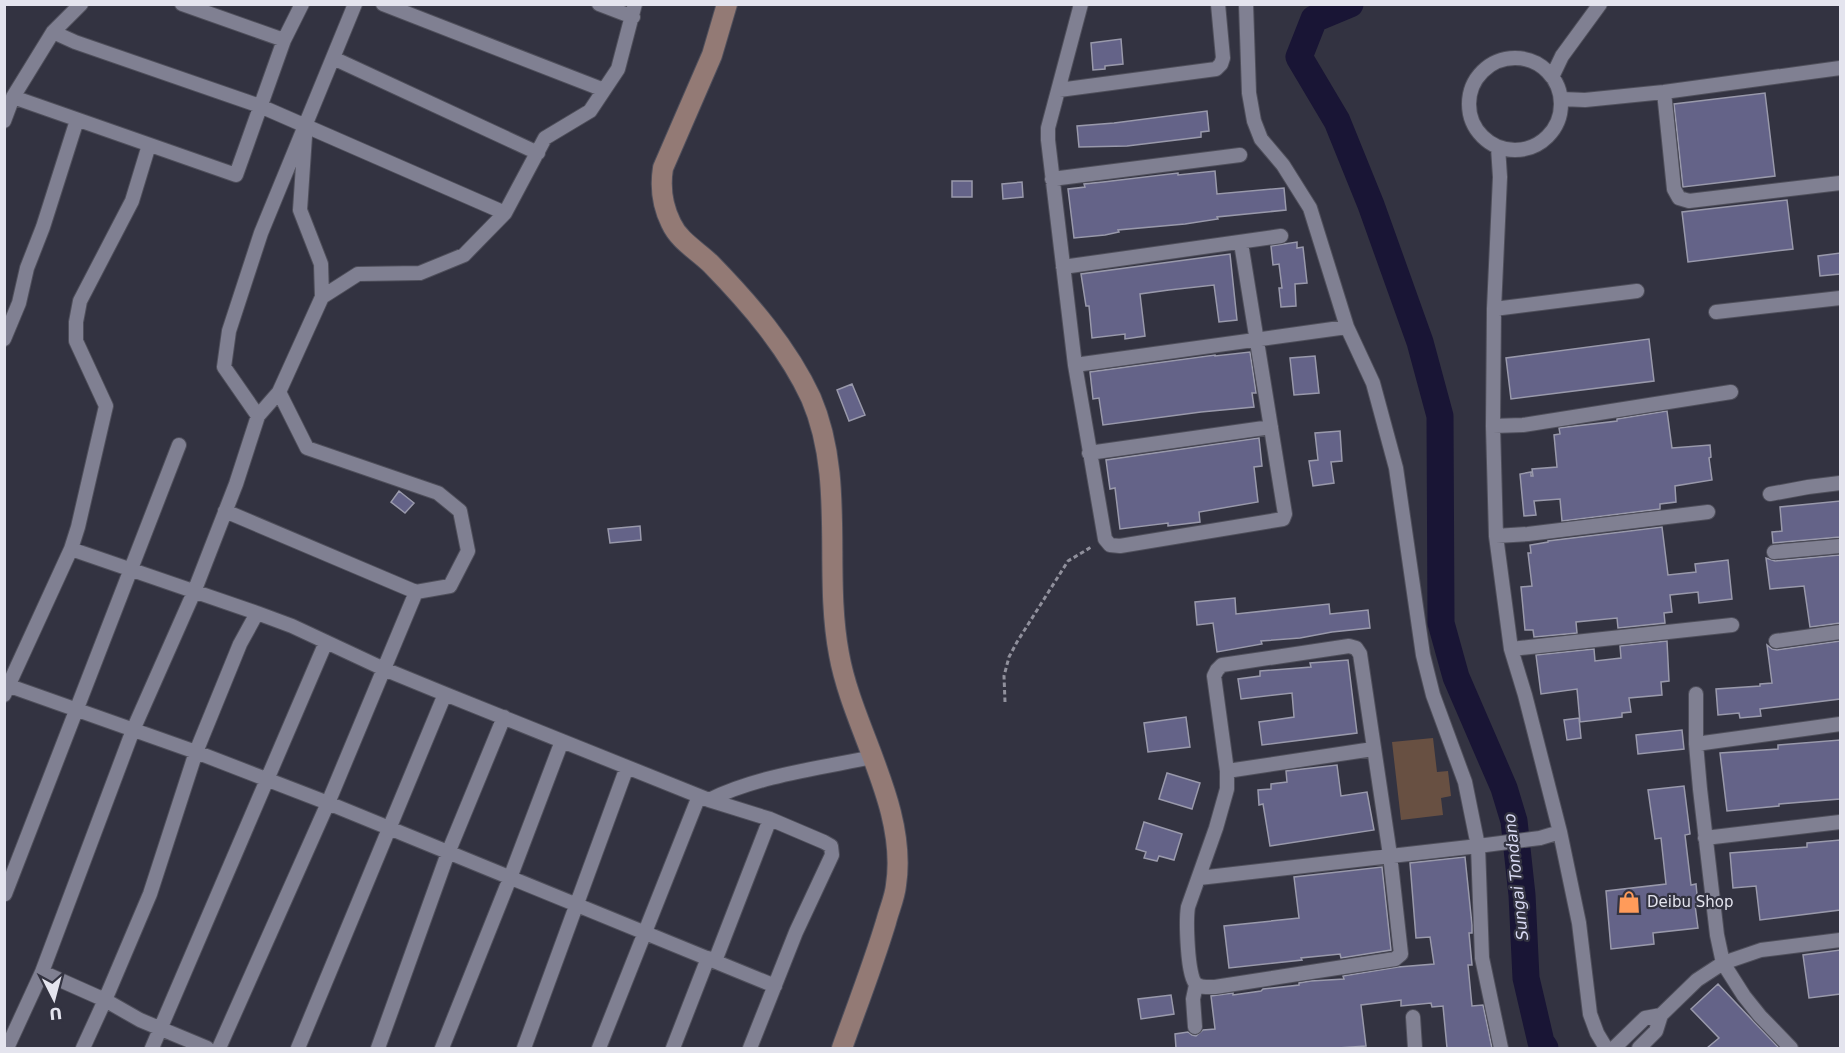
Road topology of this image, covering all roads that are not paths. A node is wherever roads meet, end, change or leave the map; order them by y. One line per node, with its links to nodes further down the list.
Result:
1 (81, 4): 13 (street)
2 (182, 4): 14 (street)
3 (302, 4): 14 (street)
4 (355, 4): 16 (street)
5 (383, 4): 20 (street)
6 (599, 4): 12 (street)
7 (727, 4): 88 (main road)
8 (1081, 4): 21 (street)
9 (1218, 4): 21 (street)
10 (1246, 4): 48 (street)
11 (1600, 4): 15 (street)
12 (634, 11): 20 (street)
13 (53, 32): 23 (street); 25 (street)
14 (284, 40): 25 (street)
15 (1562, 56): 17 (street); 19 (street)
16 (333, 58): 28 (street); 32 (street)
17 (1540, 66): 19 (street); 30 (street)
18 (1840, 68): 22 (street)
19 (1552, 77): 24 (street)
20 (604, 90): 32 (street)
21 (1059, 90): 35 (street)
22 (1664, 92): 24 (street); 36 (street)
23 (13, 97): 26 (street); 27 (street)
24 (1561, 104): 31 (street)
25 (260, 106): 28 (street); 29 (street)
26 (77, 120): 29 (street); 45 (street)
27 (4, 121)
28 (306, 125): 37 (street); 42 (street); 54 (street)
29 (149, 145): 65 (street)
30 (1498, 147): 31 (street); 34 (street)
31 (1514, 150): 34 (street)
32 (538, 153): 37 (street)
33 (1240, 155): 35 (street)
34 (1500, 177): 46 (street)
35 (1052, 179): 40 (street)
36 (1840, 183)
37 (505, 213): 42 (street)
38 (1281, 236): 39 (street)
39 (1241, 243): 40 (street); 50 (street)
40 (1063, 267): 51 (street)
41 (1637, 291): 46 (street)
42 (322, 297): 52 (street)
43 (1840, 298): 47 (street)
44 (4, 299): 45 (street)
45 (19, 303): 49 (street)
46 (1494, 309): 55 (street)
47 (1716, 312)
48 (1347, 327): 50 (street); 99 (street)
49 (4, 339)
50 (1257, 339): 51 (street); 56 (street)
51 (1076, 365): 58 (street)
52 (279, 392): 54 (street); 69 (street)
53 (1731, 392): 55 (street)
54 (258, 416): 61 (street)
55 (1493, 426): 63 (street)
56 (1271, 427): 58 (street); 58 (street)
57 (179, 445): 67 (street)
58 (1089, 453)
59 (1840, 483): 60 (street)
60 (1770, 494)
61 (225, 511): 68 (street); 69 (street)
62 (1708, 512): 63 (street)
63 (1496, 536): 75 (street)
64 (1840, 546): 66 (street)
65 (71, 549): 67 (street); 77 (street)
66 (1774, 552)
67 (130, 570): 68 (street); 80 (street)
68 (194, 592): 70 (street); 83 (street)
69 (416, 592): 76 (street)
70 (257, 613): 74 (street); 87 (street)
71 (1732, 625): 75 (street)
72 (1840, 632): 73 (street)
73 (1776, 641)
74 (326, 642): 76 (street); 91 (street)
75 (1511, 649): 97 (street)
76 (384, 669): 78 (street); 93 (street)
77 (6, 688): 80 (street)
78 (445, 694): 81 (street); 96 (street)
79 (1696, 694): 85 (street)
80 (76, 708): 83 (street); 104 (street)
81 (504, 717): 84 (street); 100 (street)
82 (1840, 724): 85 (street)
83 (133, 729): 87 (street); 110 (street)
84 (562, 741): 89 (street); 102 (street)
85 (1696, 744): 98 (street)
86 (1373, 749): 90 (street); 90 (street); 101 (street)
87 (196, 752): 91 (street); 113 (street)
88 (873, 757): 92 (street); 130 (main road)
89 (627, 767): 92 (street); 105 (street)
90 (1227, 771): 103 (street)
91 (267, 780): 93 (street); 117 (street)
92 (704, 798): 94 (street); 106 (street)
93 (328, 803): 96 (street); 122 (street)
94 (770, 819): 108 (street); 112 (street)
95 (1840, 822): 98 (street)
96 (388, 829): 100 (street); 123 (street)
97 (1560, 832): 99 (street); 133 (street)
98 (1705, 838): 109 (street)
99 (1478, 846): 101 (street); 132 (street)
100 (448, 853): 102 (street); 124 (street)
101 (1390, 855): 103 (street); 111 (street)
102 (510, 878): 105 (street); 125 (street)
103 (1199, 878): 111 (street)
104 (5, 894)
105 (576, 905): 106 (street); 126 (street)
106 (645, 933): 108 (street); 127 (street)
107 (1840, 940): 109 (street)
108 (712, 959): 112 (street); 128 (street)
109 (1723, 963): 114 (street); 136 (street)
110 (42, 972): 113 (street); 118 (street)
111 (1196, 985): 116 (street)
112 (775, 986): 129 (street)
113 (105, 1000): 117 (street); 119 (street)
114 (1661, 1015): 134 (street); 135 (street)
115 (1413, 1017): 131 (street)
116 (1195, 1027)
117 (160, 1029): 120 (street); 121 (street)
118 (7, 1048)
119 (83, 1048)
120 (152, 1048)
121 (207, 1048)
122 (219, 1048)
123 (298, 1048)
124 (378, 1048)
125 (442, 1048)
126 (524, 1048)
127 (600, 1048)
128 (672, 1048)
129 (750, 1048)
130 (842, 1048)
131 (1415, 1048)
132 (1501, 1048)
133 (1606, 1048)
134 (1614, 1048)
135 (1640, 1048)
136 (1791, 1048)

